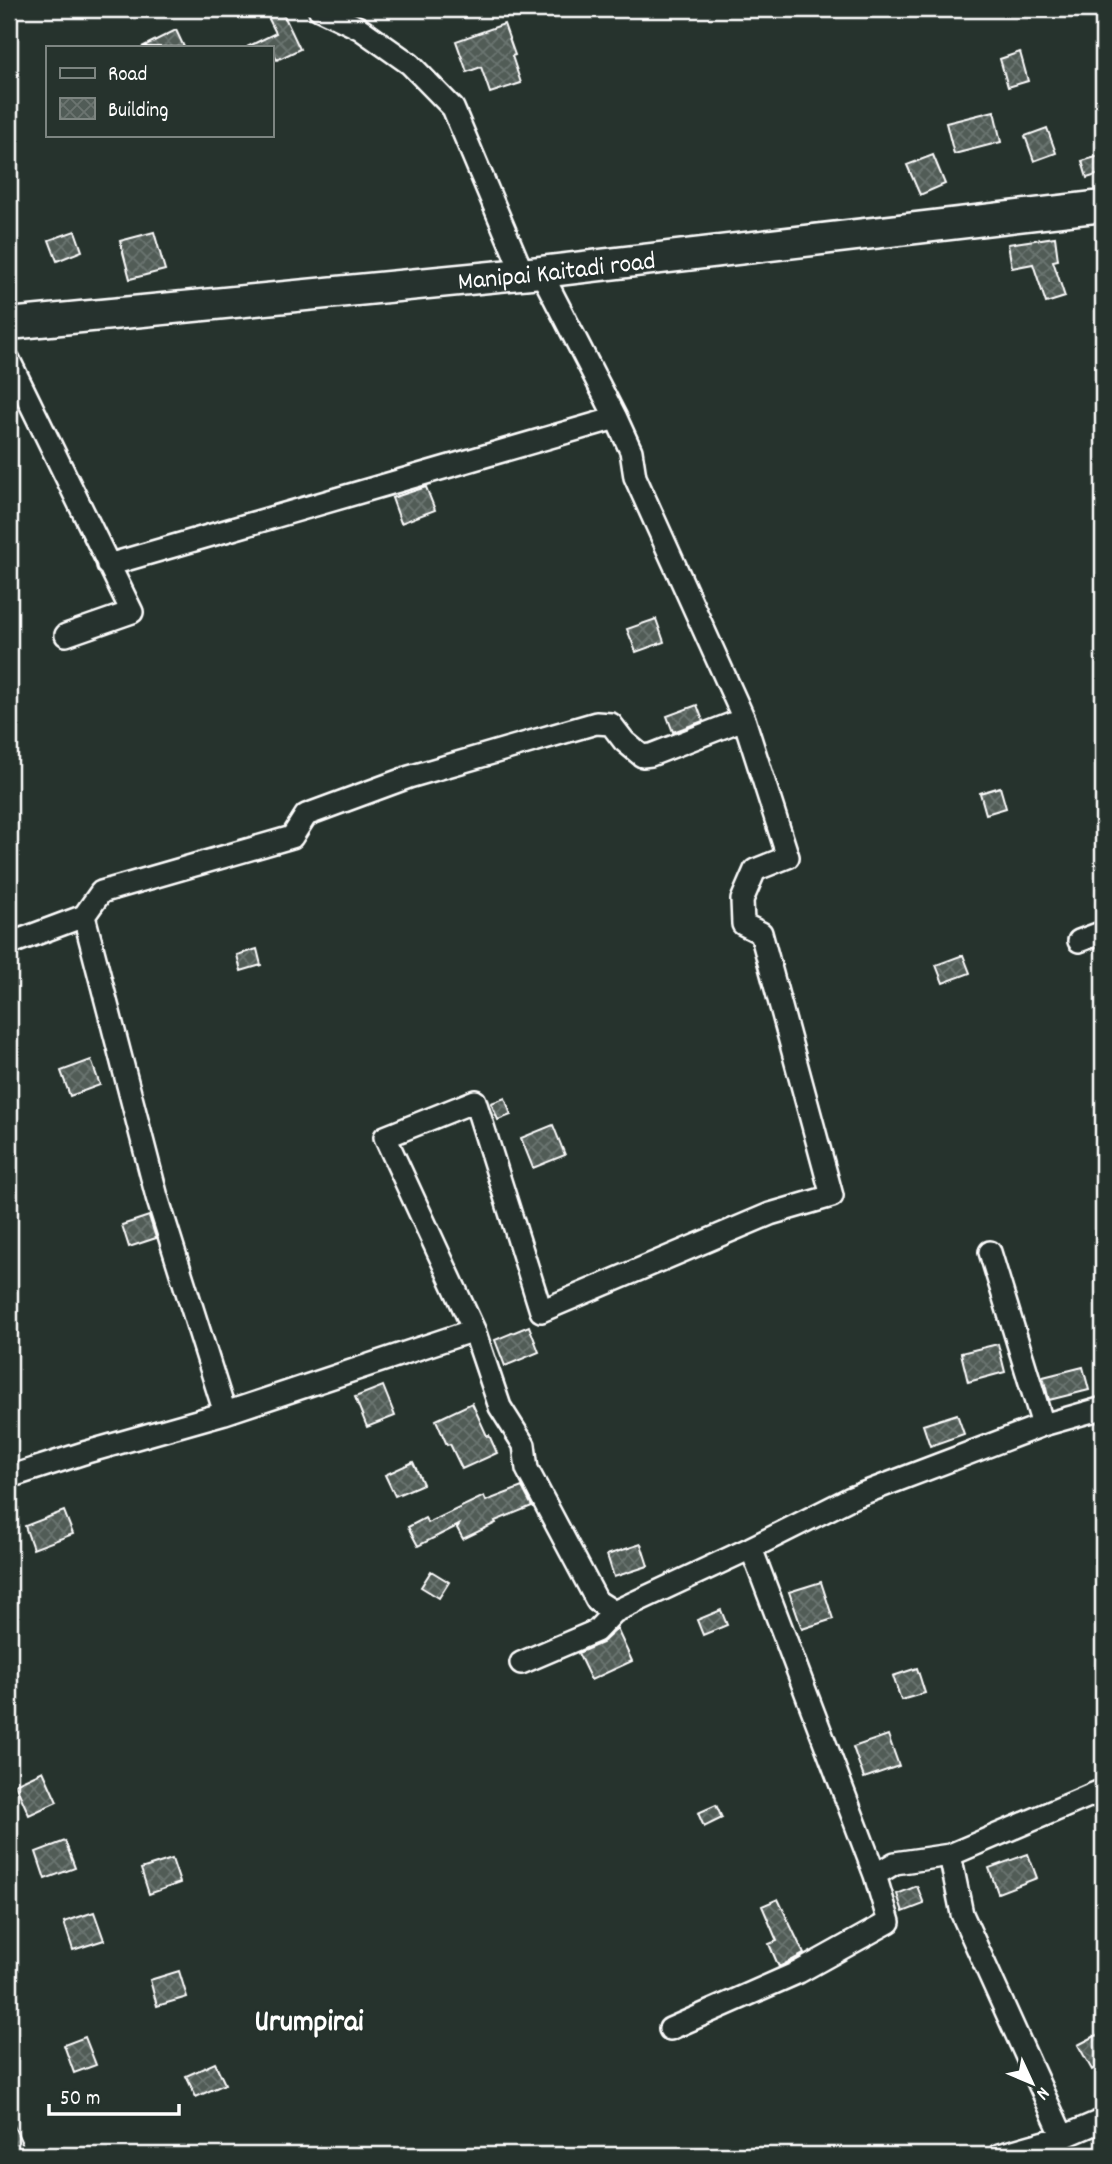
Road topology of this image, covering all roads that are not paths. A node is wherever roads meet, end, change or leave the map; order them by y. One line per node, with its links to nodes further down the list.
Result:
1 (319, 9): 3 (street)
2 (1103, 206): 3 (main road, Manipai Kaitadi road)
3 (532, 273): 4 (main road, Manipai Kaitadi road); 6 (street)
4 (9, 324)
5 (9, 360): 7 (street)
6 (616, 418): 7 (street); 9 (street)
7 (108, 565): 8 (street)
8 (66, 635)
9 (744, 719): 10 (street); 15 (street)
10 (84, 916): 13 (street); 17 (street)
11 (1103, 932): 12 (street)
12 (1079, 941)
13 (9, 944)
14 (990, 1252): 18 (street)
15 (474, 1329): 17 (street); 21 (street)
16 (1103, 1408): 18 (street)
17 (225, 1413): 19 (street)
18 (1043, 1425): 20 (street)
19 (9, 1477)
20 (751, 1548): 21 (street); 25 (street)
21 (614, 1612): 22 (street)
22 (521, 1662)
23 (1103, 1790): 24 (street)
24 (950, 1855): 25 (street); 28 (street)
25 (875, 1875): 26 (street)
26 (670, 2029)
27 (1103, 2120): 28 (street)
28 (1063, 2137): 29 (street)
29 (999, 2155)

